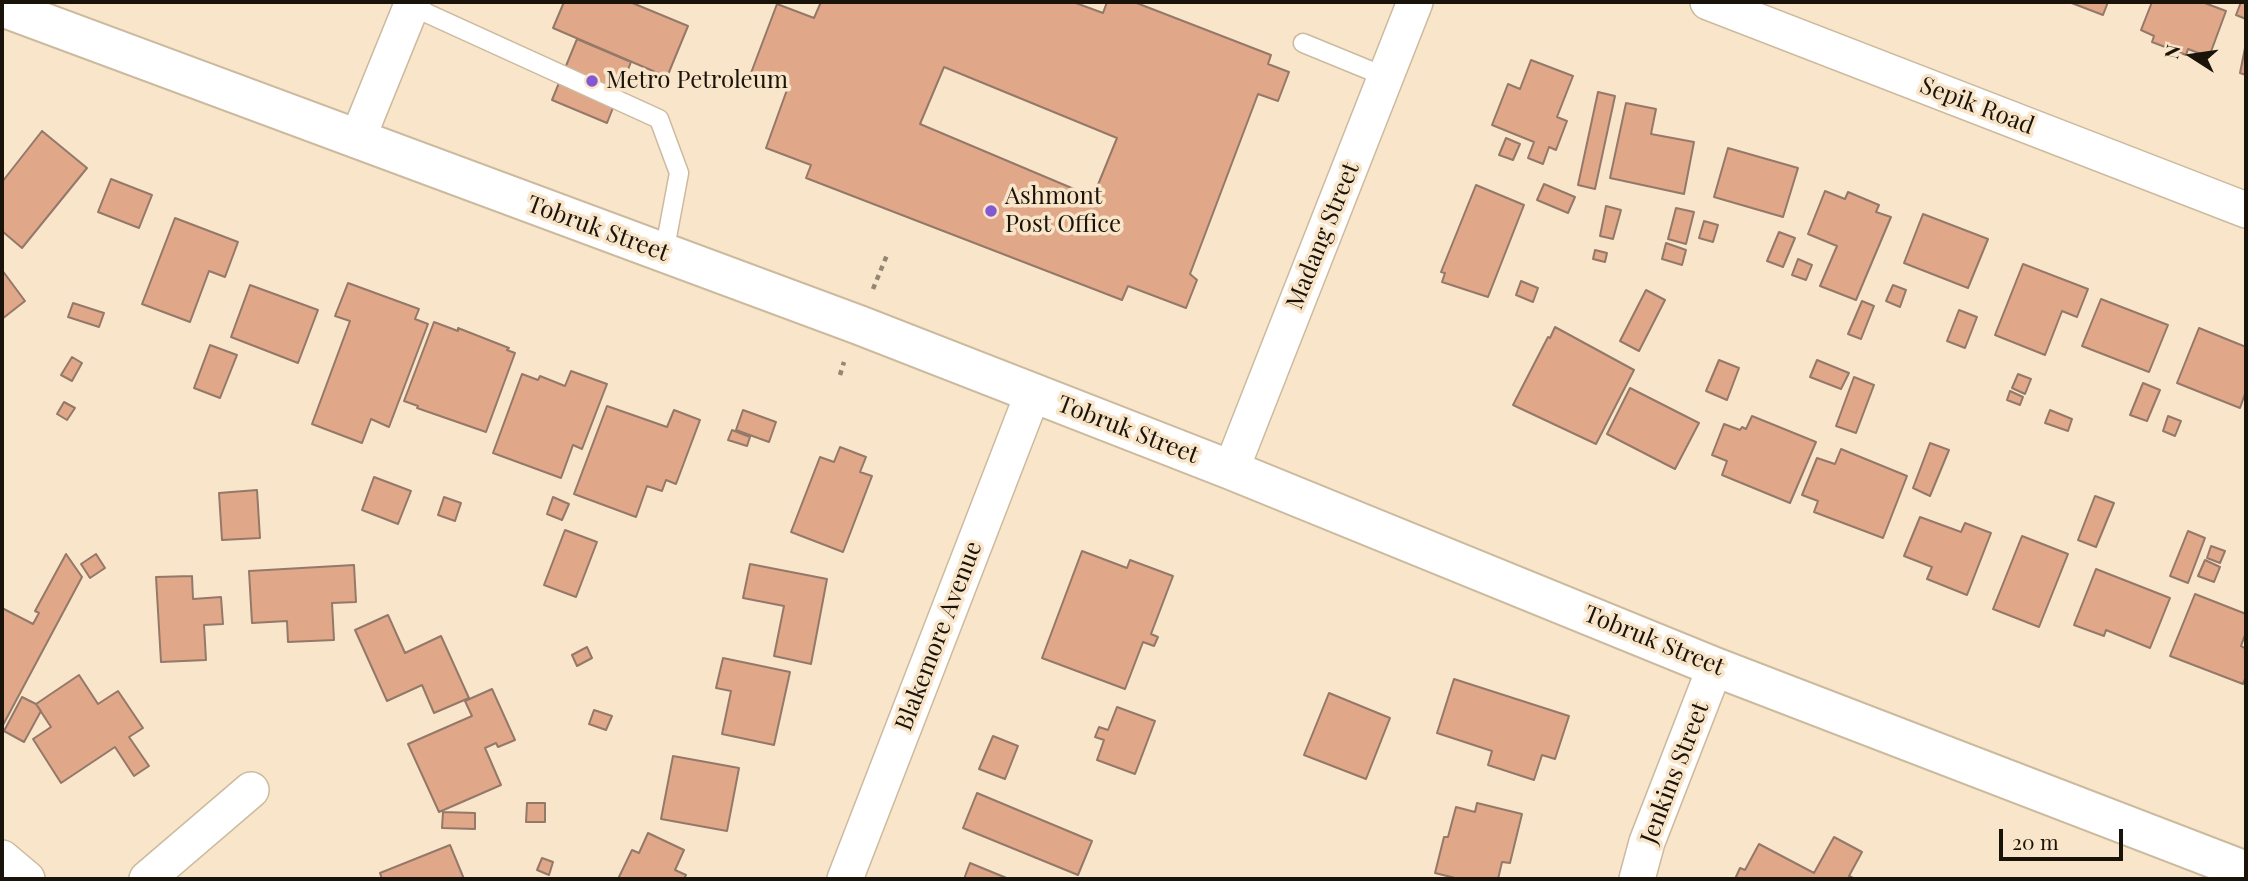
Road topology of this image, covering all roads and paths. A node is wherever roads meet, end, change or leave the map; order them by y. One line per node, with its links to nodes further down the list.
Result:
1 (1415, 2): 6 (street, Madang Street)
2 (1708, 2): 8 (street, Sepik Road)
3 (412, 4): 7 (street); 9 (lane)
4 (2, 7): 7 (street, Tobruk Street)
5 (1303, 43): 6 (lane)
6 (1385, 77): 11 (street, Madang Street)
7 (357, 140): 9 (street, Tobruk Street)
8 (2246, 211)
9 (664, 253): 10 (street, Tobruk Street)
10 (1032, 393): 11 (street, Tobruk Street); 18 (street, Blakemore Avenue)
11 (1231, 470): 12 (street, Tobruk Street)
12 (1715, 667): 15 (street, Tobruk Street); 19 (street, Jenkins Street)
13 (251, 790): 17 (street)
14 (2, 858): 16 (street)
15 (2246, 871)
16 (27, 879)
17 (147, 879)
18 (845, 879)
19 (1637, 879)

